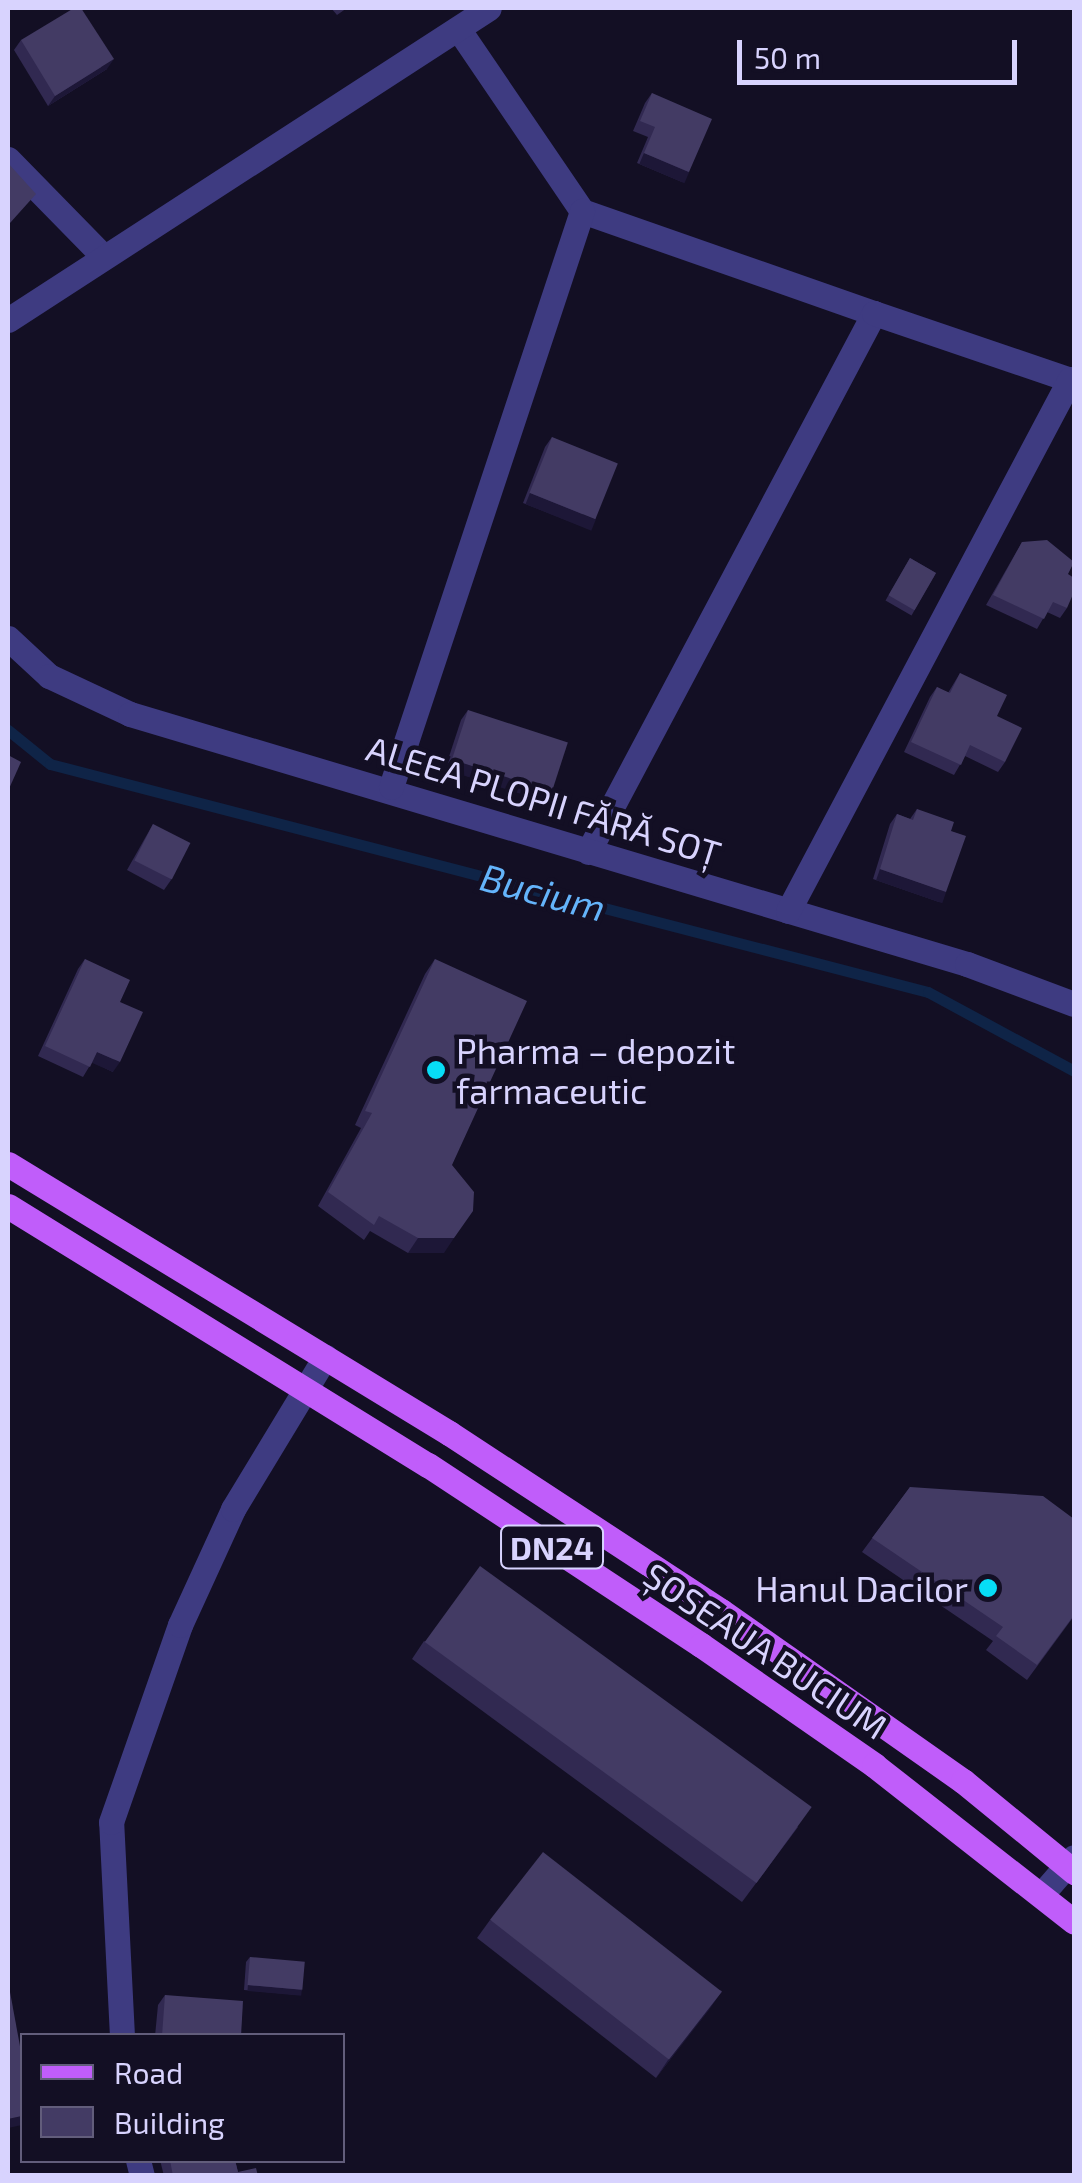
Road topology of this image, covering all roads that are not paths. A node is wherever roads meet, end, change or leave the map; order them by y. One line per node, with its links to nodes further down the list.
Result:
1 (489, 8): 2 (street)
2 (459, 30): 4 (street); 5 (street)
3 (8, 159): 5 (street)
4 (582, 211): 6 (street); 10 (street)
5 (103, 256): 7 (street)
6 (874, 313): 8 (street); 11 (street)
7 (8, 320)
8 (1072, 380): 12 (street)
9 (8, 638): 10 (street, ALEEA PLOPII FĂRĂ SOȚ)
10 (391, 787): 11 (street, ALEEA PLOPII FĂRĂ SOȚ)
11 (588, 852): 12 (street, ALEEA PLOPII FĂRĂ SOȚ)
12 (788, 911): 13 (street, ALEEA PLOPII FĂRĂ SOȚ)
13 (1074, 1004)
14 (8, 1164): 16 (main road, ȘOSEAUA BUCIUM / DN24)
15 (8, 1206): 17 (main road, ȘOSEAUA BUCIUM / DN24)
16 (325, 1358): 17 (street); 18 (main road, ȘOSEAUA BUCIUM / DN24)
17 (304, 1390): 19 (main road, ȘOSEAUA BUCIUM / DN24); 21 (street)
18 (1072, 1865): 19 (street)
19 (1040, 1896): 20 (main road, ȘOSEAUA BUCIUM / DN24)
20 (1074, 1922)
21 (122, 2033)

